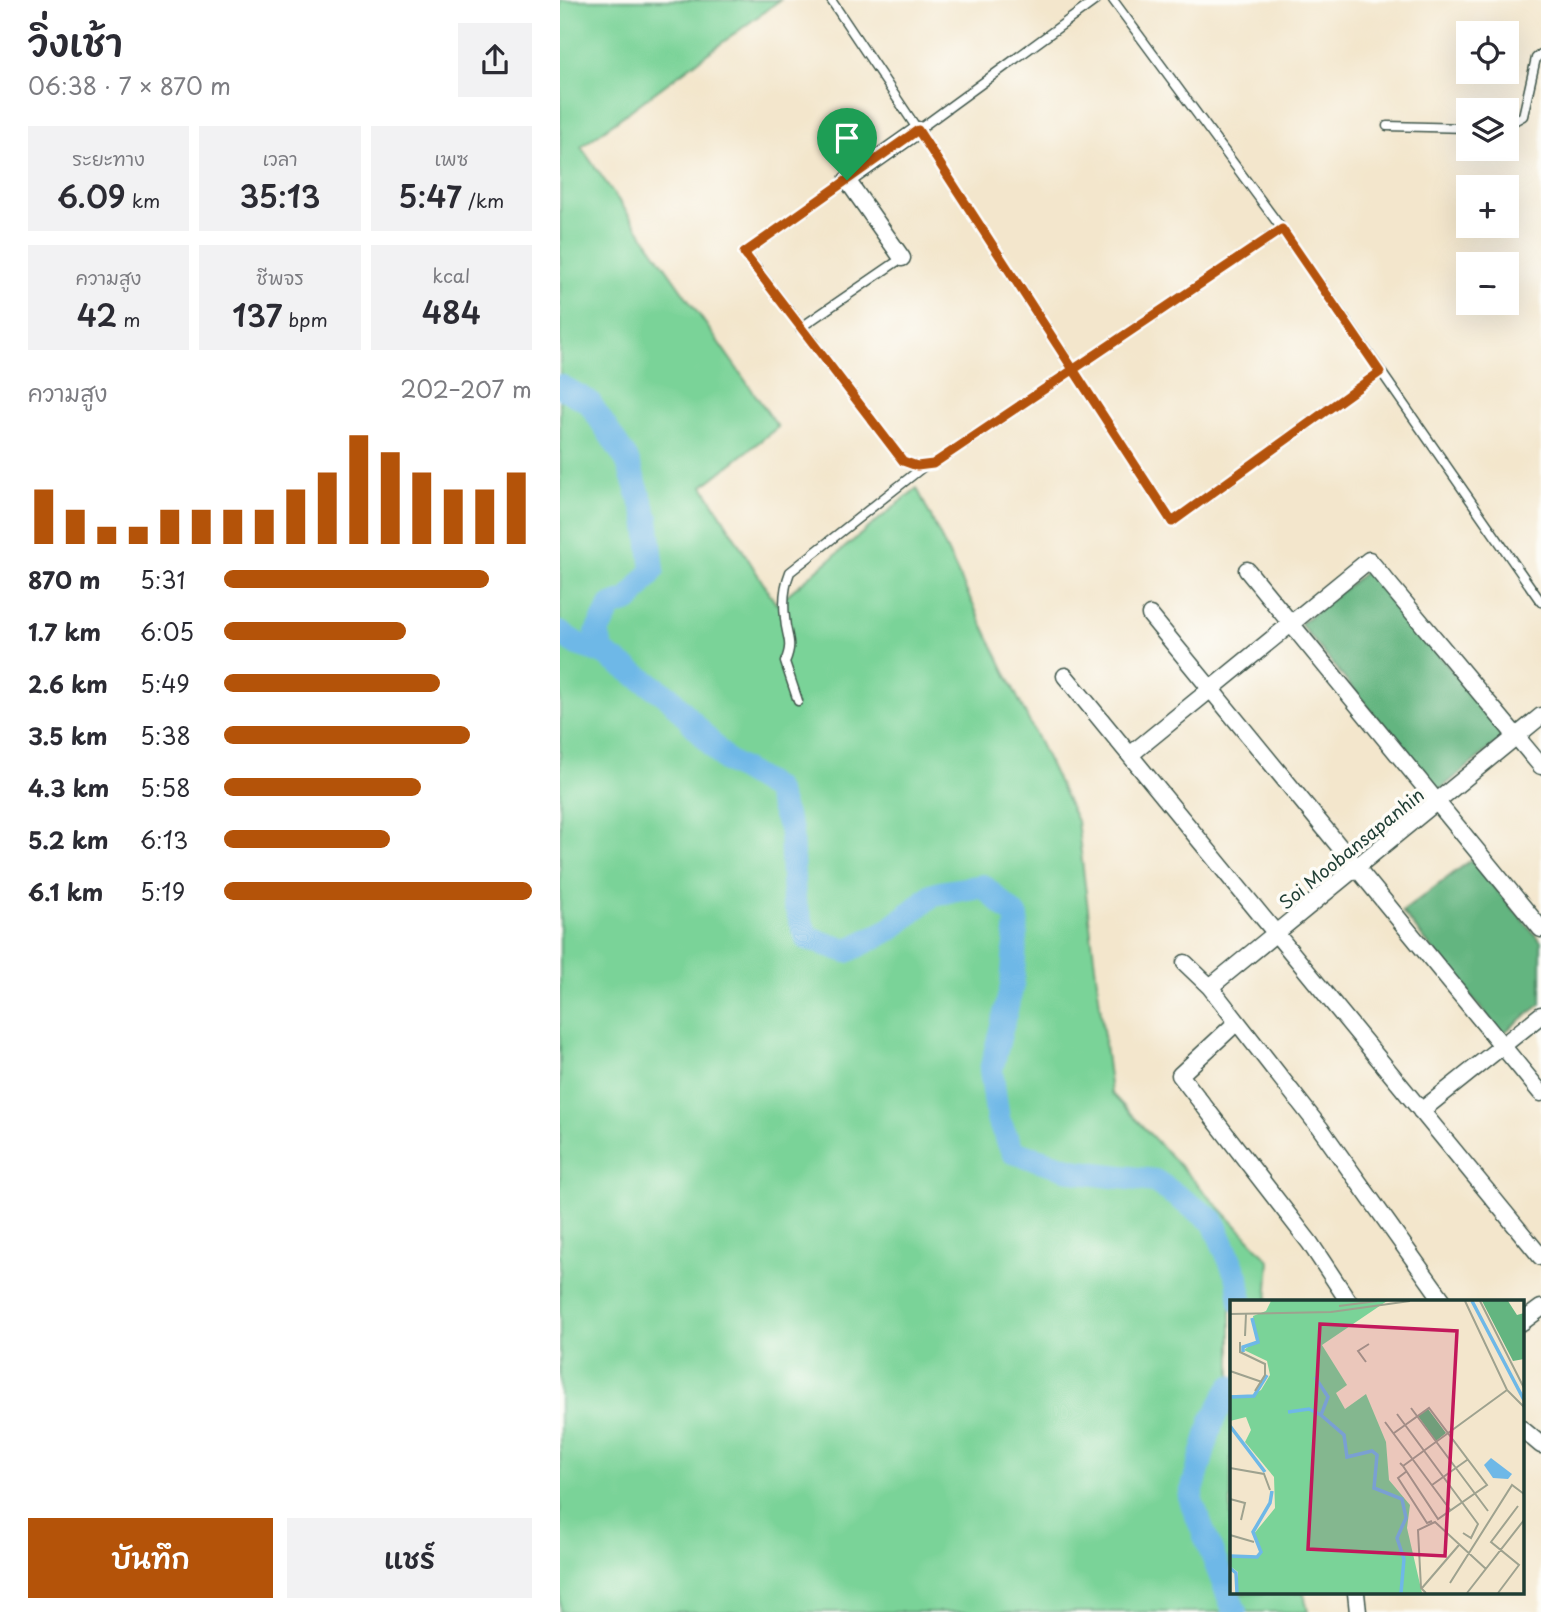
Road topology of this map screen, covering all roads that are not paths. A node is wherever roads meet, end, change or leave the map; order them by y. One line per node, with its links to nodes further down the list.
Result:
1 (831, 0): 8 (lane)
2 (1096, 0): 8 (lane)
3 (1113, 0): 10 (lane)
4 (1541, 54): 5 (lane)
5 (1519, 118)
6 (1388, 126): 7 (lane)
7 (1456, 128)
8 (918, 130): 9 (street); 13 (lane)
9 (847, 180): 11 (street); 12 (lane)
10 (1282, 229): 13 (lane); 14 (lane)
11 (902, 258): 12 (lane)
12 (800, 328): 15 (lane)
13 (1072, 369): 14 (lane); 15 (lane)
14 (1380, 372): 17 (lane)
15 (926, 465): 22 (lane)
16 (1247, 570): 19 (street)
17 (1541, 602)
18 (1150, 615): 21 (street)
19 (1291, 624): 21 (street); 24 (street); 27 (street)
20 (1065, 676): 25 (street)
21 (1211, 690): 25 (street); 28 (street)
22 (798, 701)
23 (1541, 716): 24 (street, Soi Moobansapanhin)
24 (1516, 736): 26 (street); 27 (street, Soi Moobansapanhin)
25 (1130, 755): 30 (street)
26 (1541, 766)
27 (1437, 802): 28 (street, Soi Moobansapanhin); 29 (street)
28 (1357, 868): 30 (street, Soi Moobansapanhin); 35 (street)
29 (1541, 929)
30 (1277, 934): 32 (street, Soi Moobansapanhin); 37 (street)
31 (1185, 963): 32 (street)
32 (1210, 987): 34 (street)
33 (1541, 1015): 35 (street)
34 (1237, 1022): 39 (street); 40 (street)
35 (1503, 1047): 36 (street); 37 (street)
36 (1541, 1093)
37 (1421, 1111): 38 (street)
38 (1541, 1257)
39 (1348, 1300)
40 (1443, 1300)
41 (1541, 1308): 42 (street)
42 (1524, 1321)
43 (1524, 1431): 44 (street)
44 (1541, 1445)
45 (1356, 1594): 46 (street)
46 (1358, 1612)

